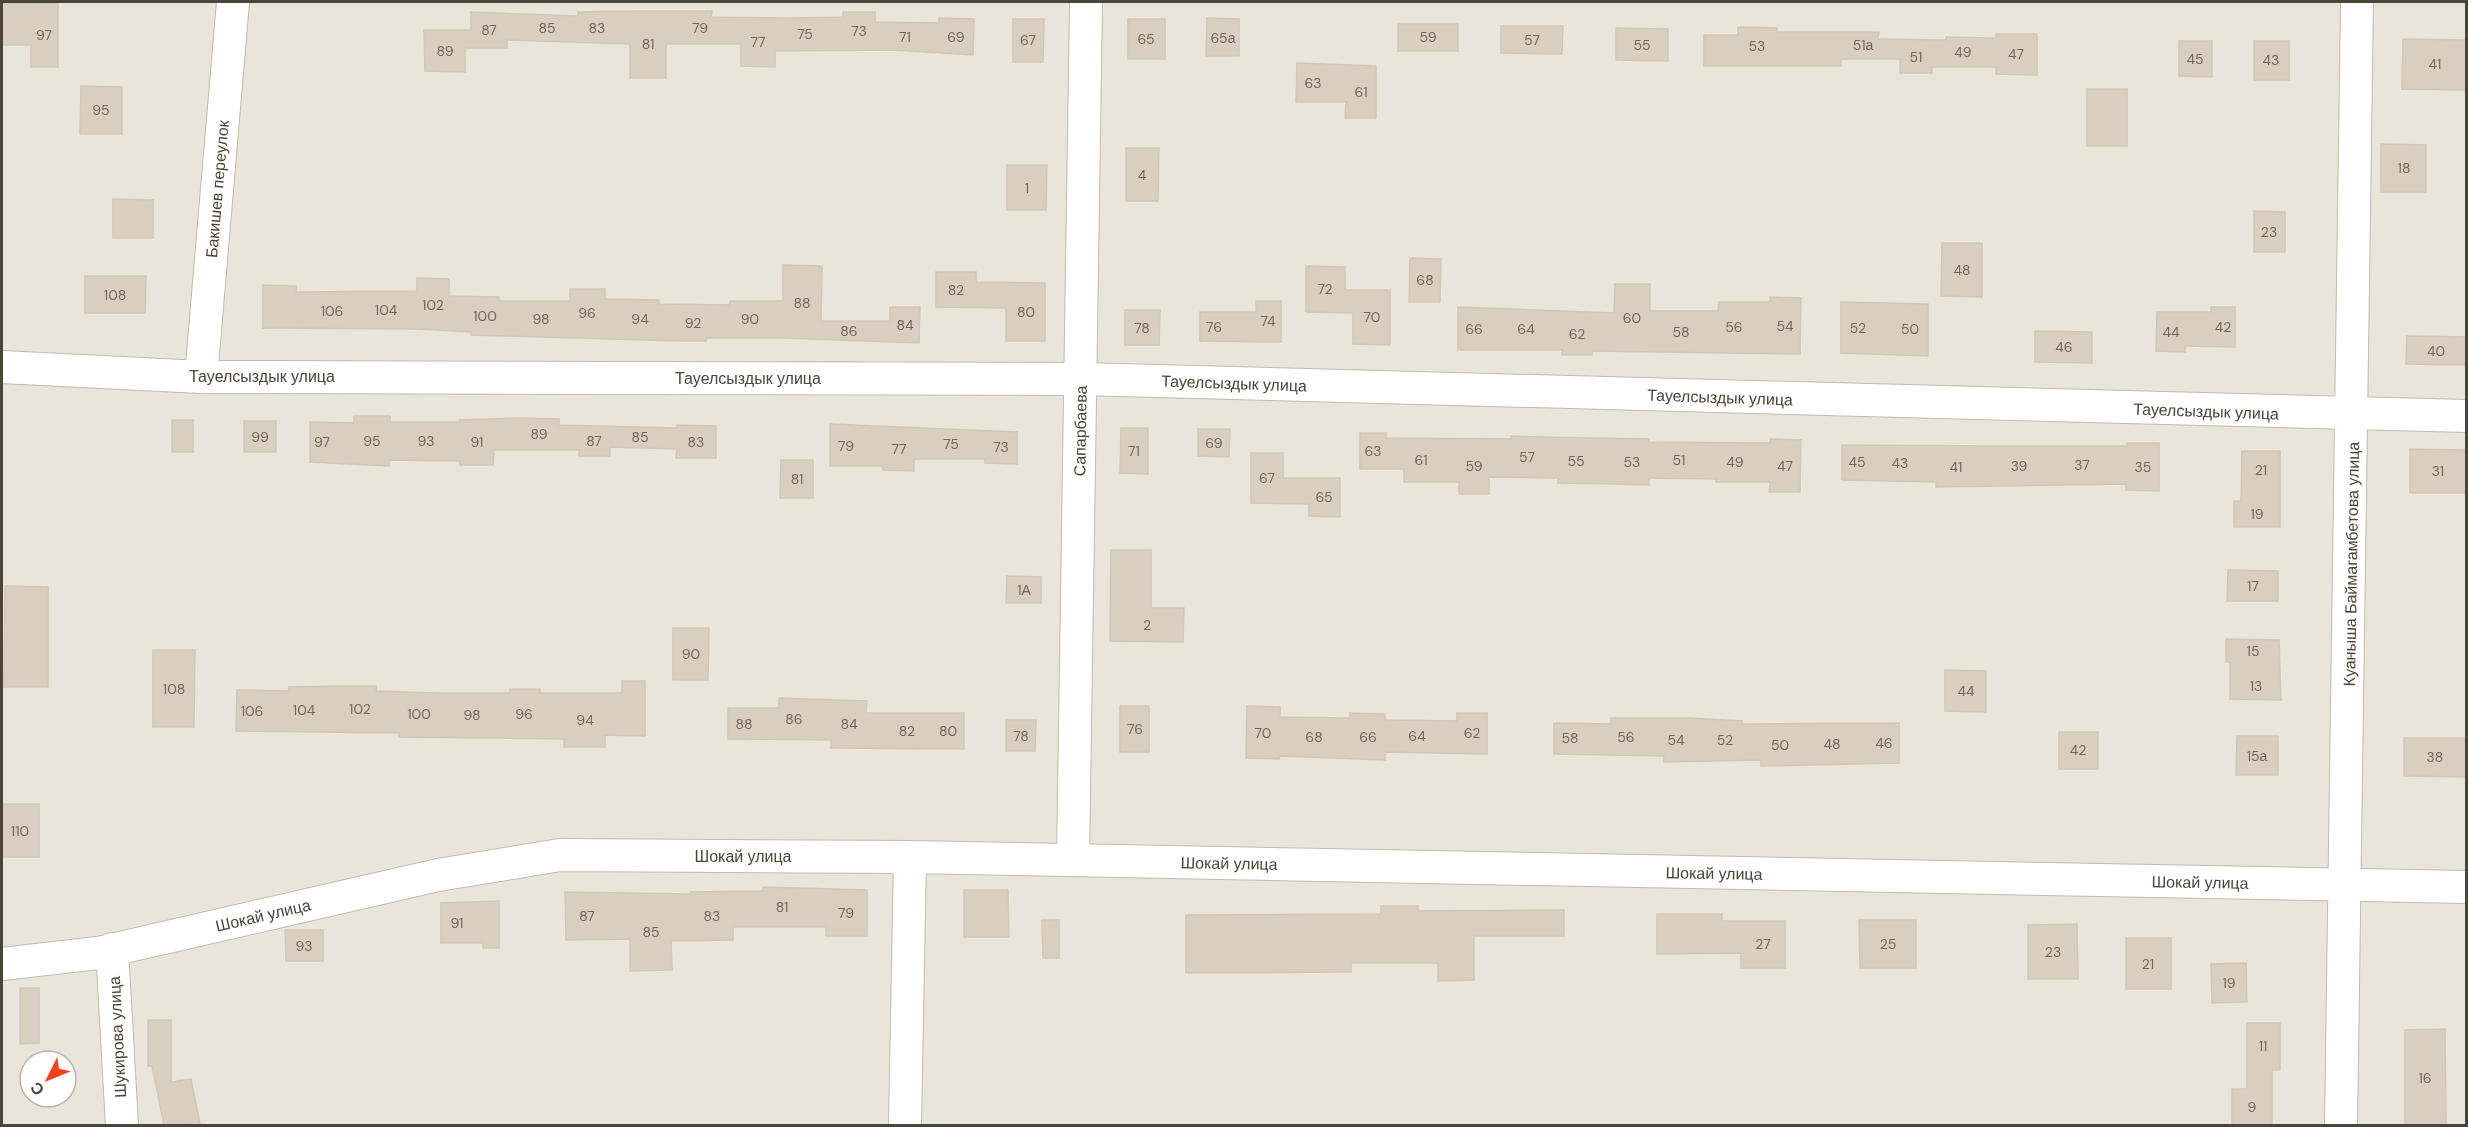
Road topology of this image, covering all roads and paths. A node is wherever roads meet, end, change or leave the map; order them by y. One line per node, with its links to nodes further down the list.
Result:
1 (233, 2): 5 (street, Бакишев переулок)
2 (1086, 2): 6 (street, Сапарбаева)
3 (2357, 2): 7 (street, Куаныша Баймагамбетова улица)
4 (2, 367): 5 (street, Тауелсыздык улица)
5 (201, 377): 6 (street, Тауелсыздык улица)
6 (1081, 379): 7 (street, Тауелсыздык улица); 10 (street, Сапарбаева)
7 (2352, 415): 8 (street, Тауелсыздык улица); 11 (street, Куаныша Баймагамбетова улица)
8 (2466, 416)
9 (910, 856): 10 (street, Шокай улица); 13 (street, Шокай улица); 16 (street)
10 (1073, 860): 11 (street, Шокай улица)
11 (2346, 885): 12 (street, Шокай улица); 17 (street, Куаныша Баймагамбетова улица)
12 (2466, 887)
13 (112, 949): 14 (street, Шокай улица); 15 (street, Шукирова улица)
14 (5, 959)
15 (122, 1125)
16 (904, 1125)
17 (2341, 1125)

